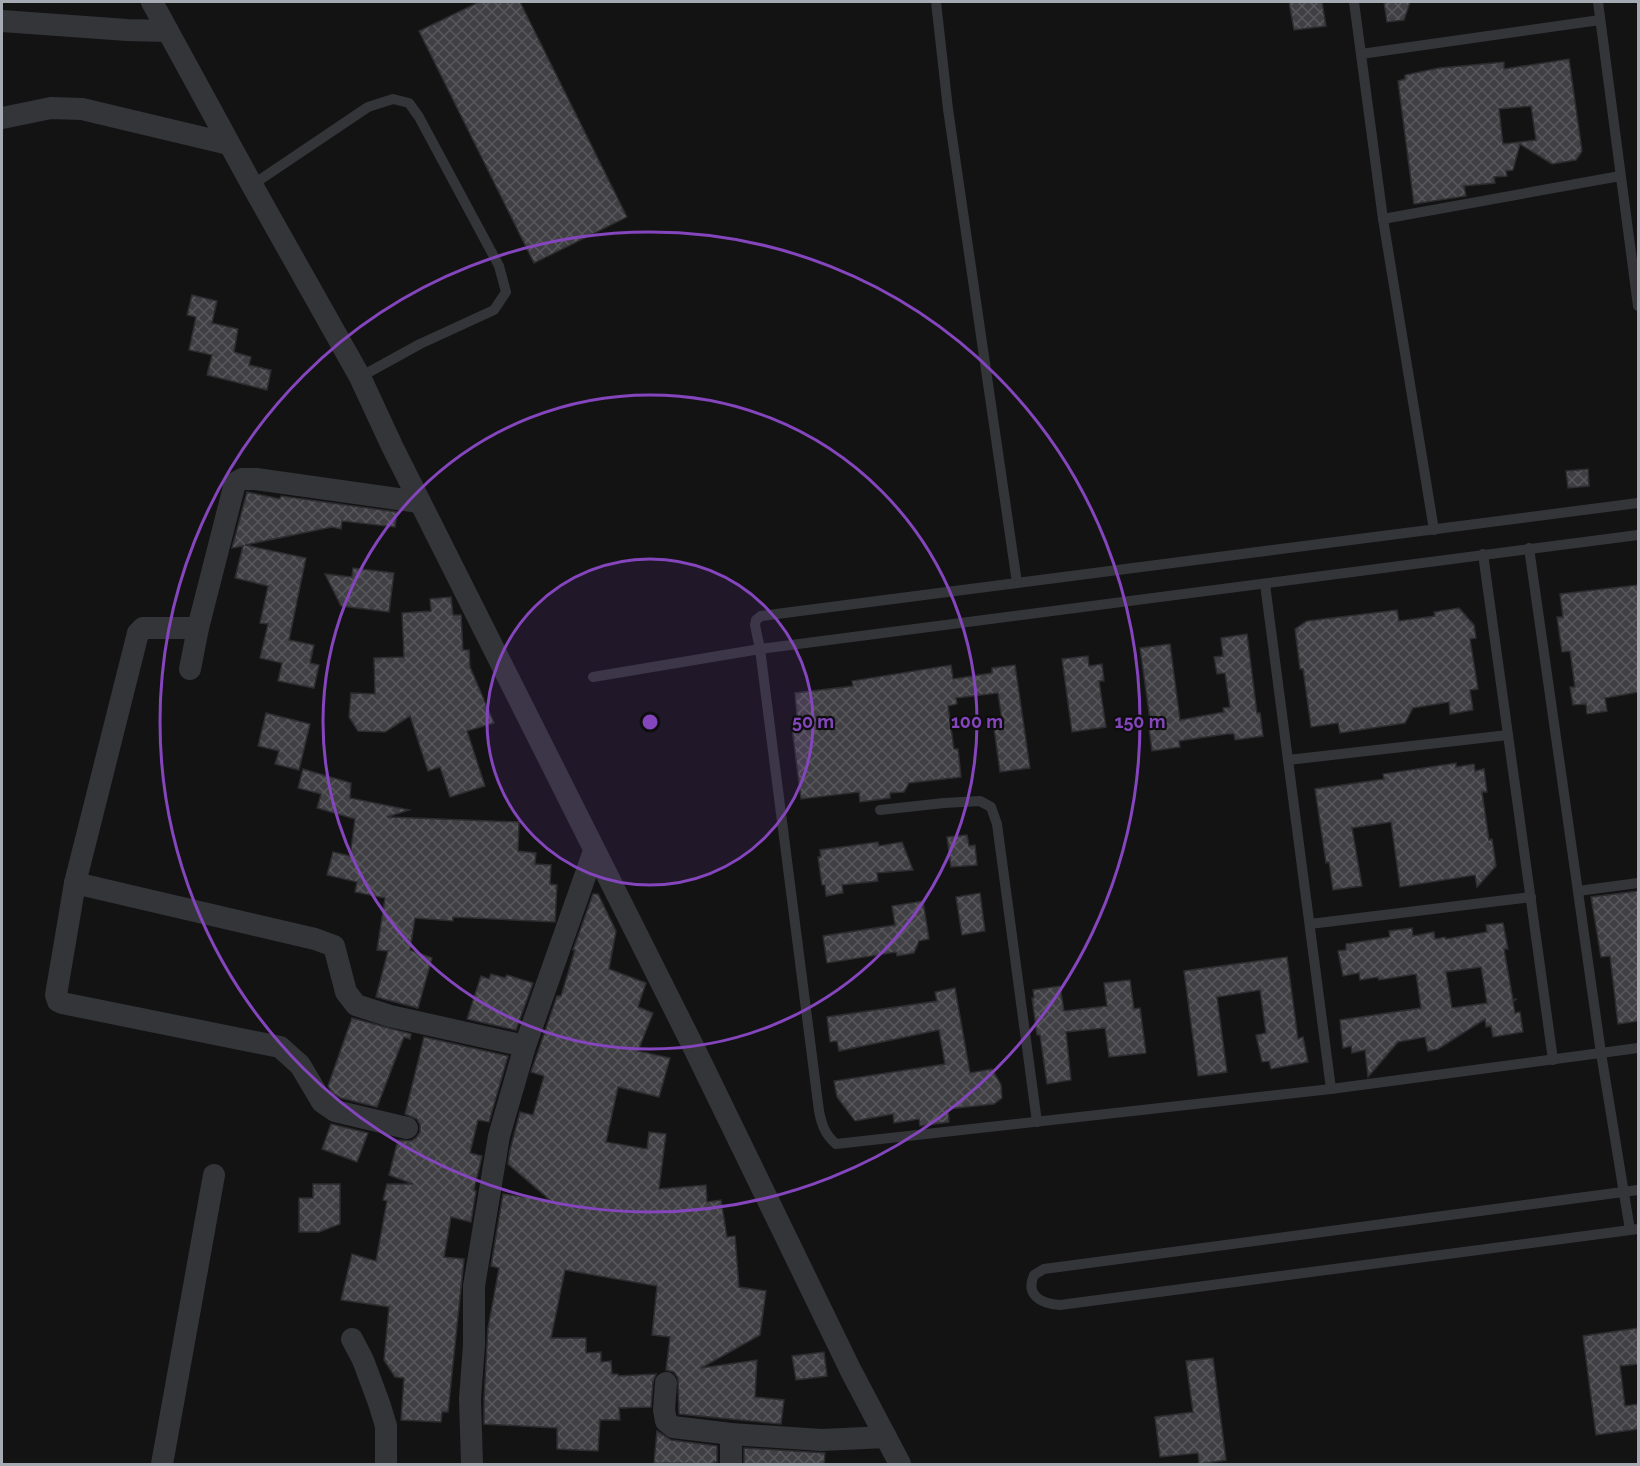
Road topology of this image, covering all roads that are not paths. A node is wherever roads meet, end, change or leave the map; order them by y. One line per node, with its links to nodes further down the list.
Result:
1 (152, 2): 7 (street)
2 (936, 2): 22 (lane)
3 (1354, 2): 8 (lane)
4 (1598, 2): 5 (lane)
5 (1600, 20): 8 (lane); 11 (lane)
6 (2, 21): 7 (street)
7 (168, 31): 10 (street)
8 (1361, 54): 13 (lane)
9 (2, 118): 10 (street)
10 (230, 144): 12 (street)
11 (1620, 176): 13 (lane); 14 (lane)
12 (252, 185): 15 (street); 15 (lane)
13 (1383, 219): 18 (lane)
14 (1638, 306)
15 (360, 376): 16 (street)
16 (419, 502): 24 (street); 31 (street)
17 (1638, 503): 18 (lane)
18 (1434, 530): 22 (lane)
19 (1638, 535): 20 (lane)
20 (1529, 548): 21 (lane); 34 (lane)
21 (1484, 554): 23 (lane); 28 (lane)
22 (1017, 583): 25 (lane)
23 (1265, 584): 25 (lane); 29 (lane)
24 (198, 628): 26 (street); 32 (street)
25 (760, 649): 27 (lane); 42 (lane)
26 (190, 669)
27 (593, 676)
28 (1509, 735): 29 (lane); 35 (lane)
29 (1288, 760): 36 (lane)
30 (880, 810): 42 (lane)
31 (594, 851): 37 (street); 51 (street)
32 (75, 883): 37 (street); 43 (street)
33 (1638, 883): 34 (lane)
34 (1578, 891): 39 (lane)
35 (1531, 897): 36 (lane); 40 (lane)
36 (1310, 924): 41 (lane)
37 (525, 1046): 54 (street)
38 (1638, 1048): 39 (lane)
39 (1601, 1053): 40 (lane); 46 (lane)
40 (1553, 1060): 41 (lane)
41 (1331, 1089): 42 (lane)
42 (1037, 1122)
43 (407, 1128)
44 (214, 1176): 52 (street)
45 (1638, 1190): 46 (lane)
46 (1624, 1192): 47 (lane); 47 (lane)
47 (1634, 1229)
48 (352, 1339): 53 (street)
49 (666, 1383): 50 (street)
50 (731, 1434): 51 (street); 55 (street)
51 (886, 1437): 56 (street)
52 (162, 1464)
53 (386, 1464)
54 (472, 1464)
55 (731, 1464)
56 (900, 1464)

